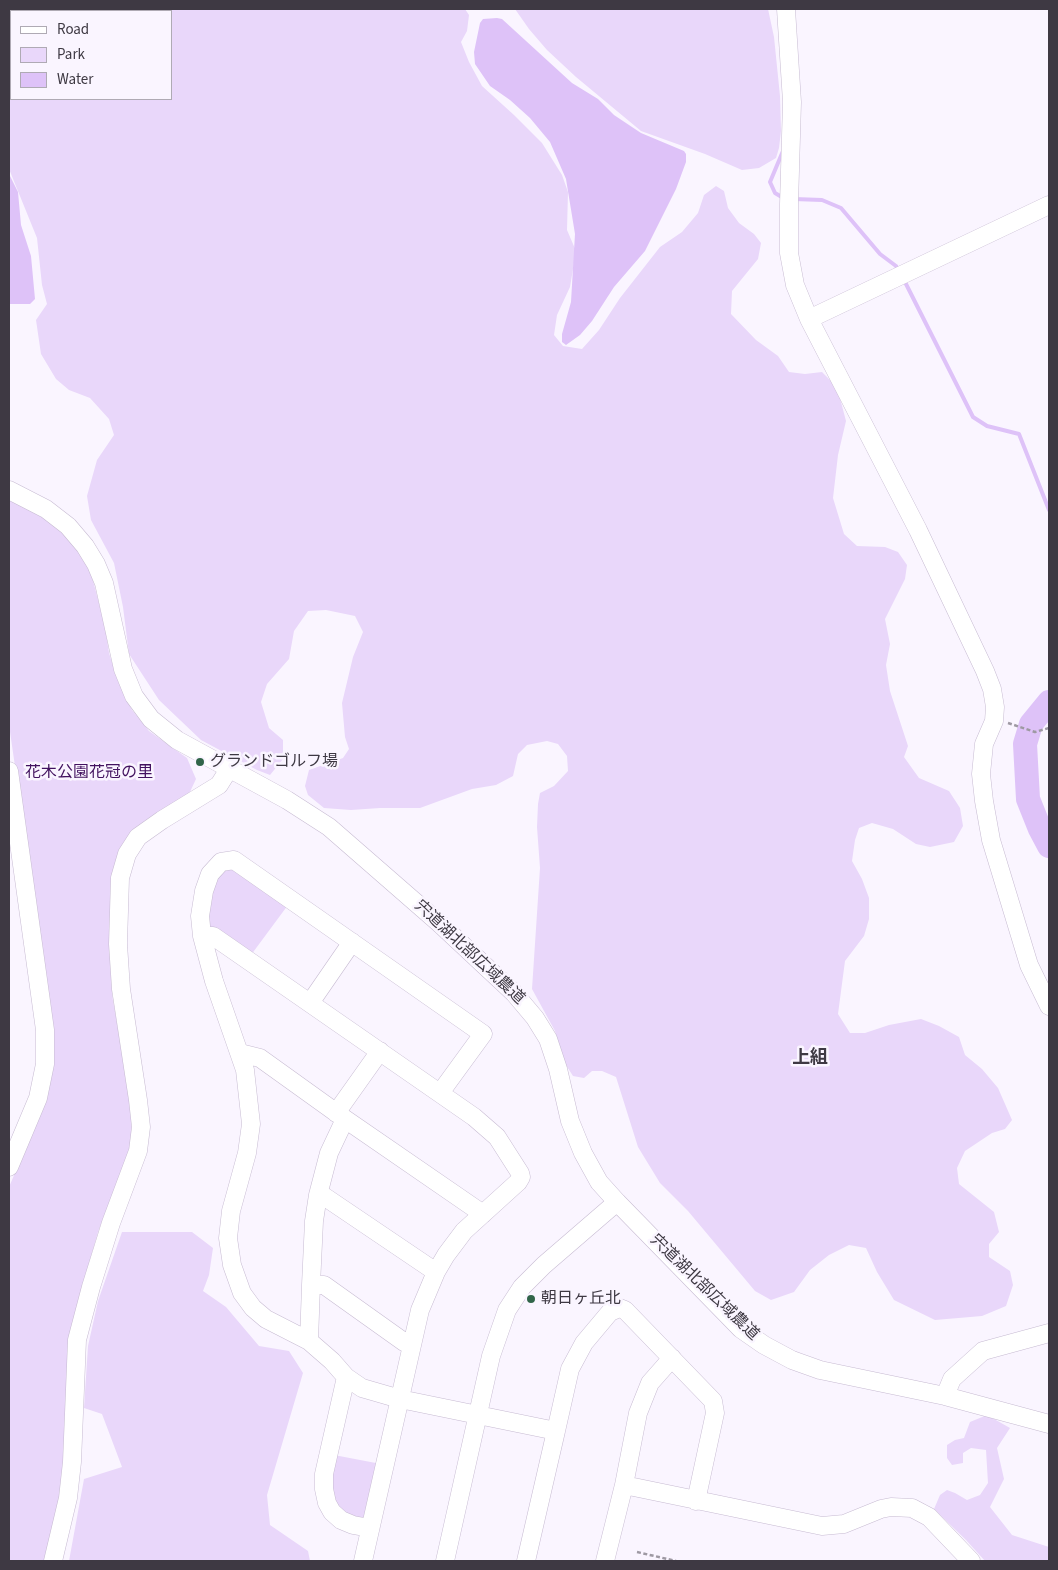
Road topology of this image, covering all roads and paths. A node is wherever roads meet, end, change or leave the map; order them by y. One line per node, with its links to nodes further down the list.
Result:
1 (786, 9): 3 (street)
2 (1049, 205): 3 (street)
3 (809, 319): 12 (street)
4 (9, 490): 7 (street, 宍道湖北部広域農道)
5 (1019, 728): 6 (path)
6 (1049, 728)
7 (229, 769): 19 (street, 宍道湖北部広域農道); 37 (street)
8 (9, 771): 17 (street)
9 (202, 936): 10 (street); 11 (street); 14 (street)
10 (352, 942): 11 (street); 15 (street)
11 (310, 1003): 13 (street)
12 (1049, 1006)
13 (380, 1051): 15 (street); 16 (street)
14 (240, 1053): 16 (street); 24 (street)
15 (440, 1093): 20 (street)
16 (340, 1116): 18 (street); 20 (street)
17 (9, 1167)
18 (318, 1195): 21 (street); 22 (street)
19 (617, 1202): 28 (street, 宍道湖北部広域農道); 30 (street)
20 (483, 1214): 21 (street)
21 (436, 1272): 25 (street)
22 (311, 1285): 24 (street); 25 (street)
23 (1049, 1333): 28 (street)
24 (309, 1341): 27 (street)
25 (411, 1345): 29 (street)
26 (672, 1358): 32 (street); 33 (street); 34 (street)
27 (346, 1377): 29 (street); 35 (street)
28 (945, 1396): 31 (street, 宍道湖北部広域農道)
29 (400, 1399): 30 (street); 35 (street)
30 (478, 1414): 32 (street); 39 (street)
31 (1049, 1424)
32 (556, 1430): 40 (street)
33 (624, 1484): 34 (street); 41 (street)
34 (696, 1501): 43 (street)
35 (370, 1528): 38 (street)
36 (637, 1552): 42 (path)
37 (53, 1561)
38 (363, 1561)
39 (445, 1561)
40 (526, 1561)
41 (605, 1561)
42 (676, 1561)
43 (970, 1561)

